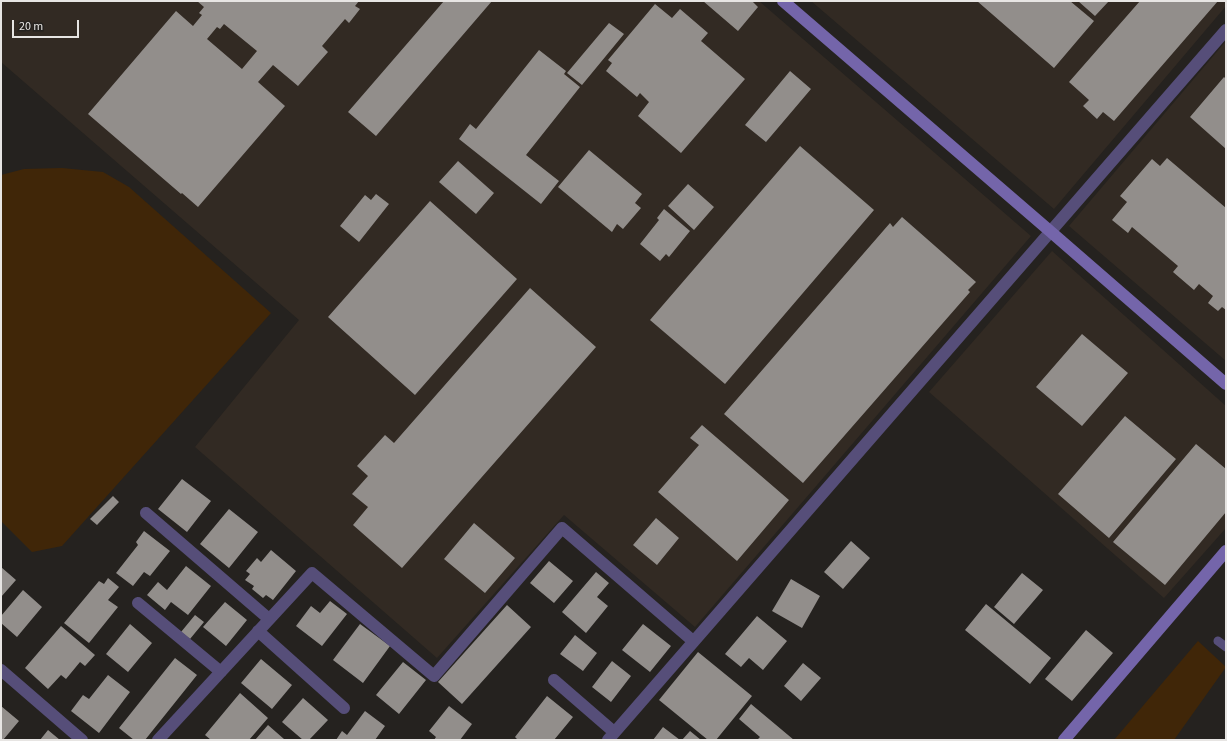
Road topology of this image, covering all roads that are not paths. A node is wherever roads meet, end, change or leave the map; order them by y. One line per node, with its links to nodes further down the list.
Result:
1 (783, 1): 3 (street)
2 (1226, 30): 3 (street)
3 (1051, 232): 4 (street); 10 (street)
4 (1226, 384)
5 (146, 513): 8 (street)
6 (1226, 551): 20 (street)
7 (138, 604): 14 (street)
8 (269, 619): 9 (street); 10 (street)
9 (258, 632): 14 (street); 16 (street)
10 (693, 641): 17 (street)
11 (1218, 641): 12 (lane)
12 (1226, 647)
13 (1, 671): 18 (street)
14 (220, 672): 19 (street)
15 (554, 680): 17 (street)
16 (344, 708)
17 (611, 736)
18 (82, 740)
19 (158, 740)
20 (1064, 740)

